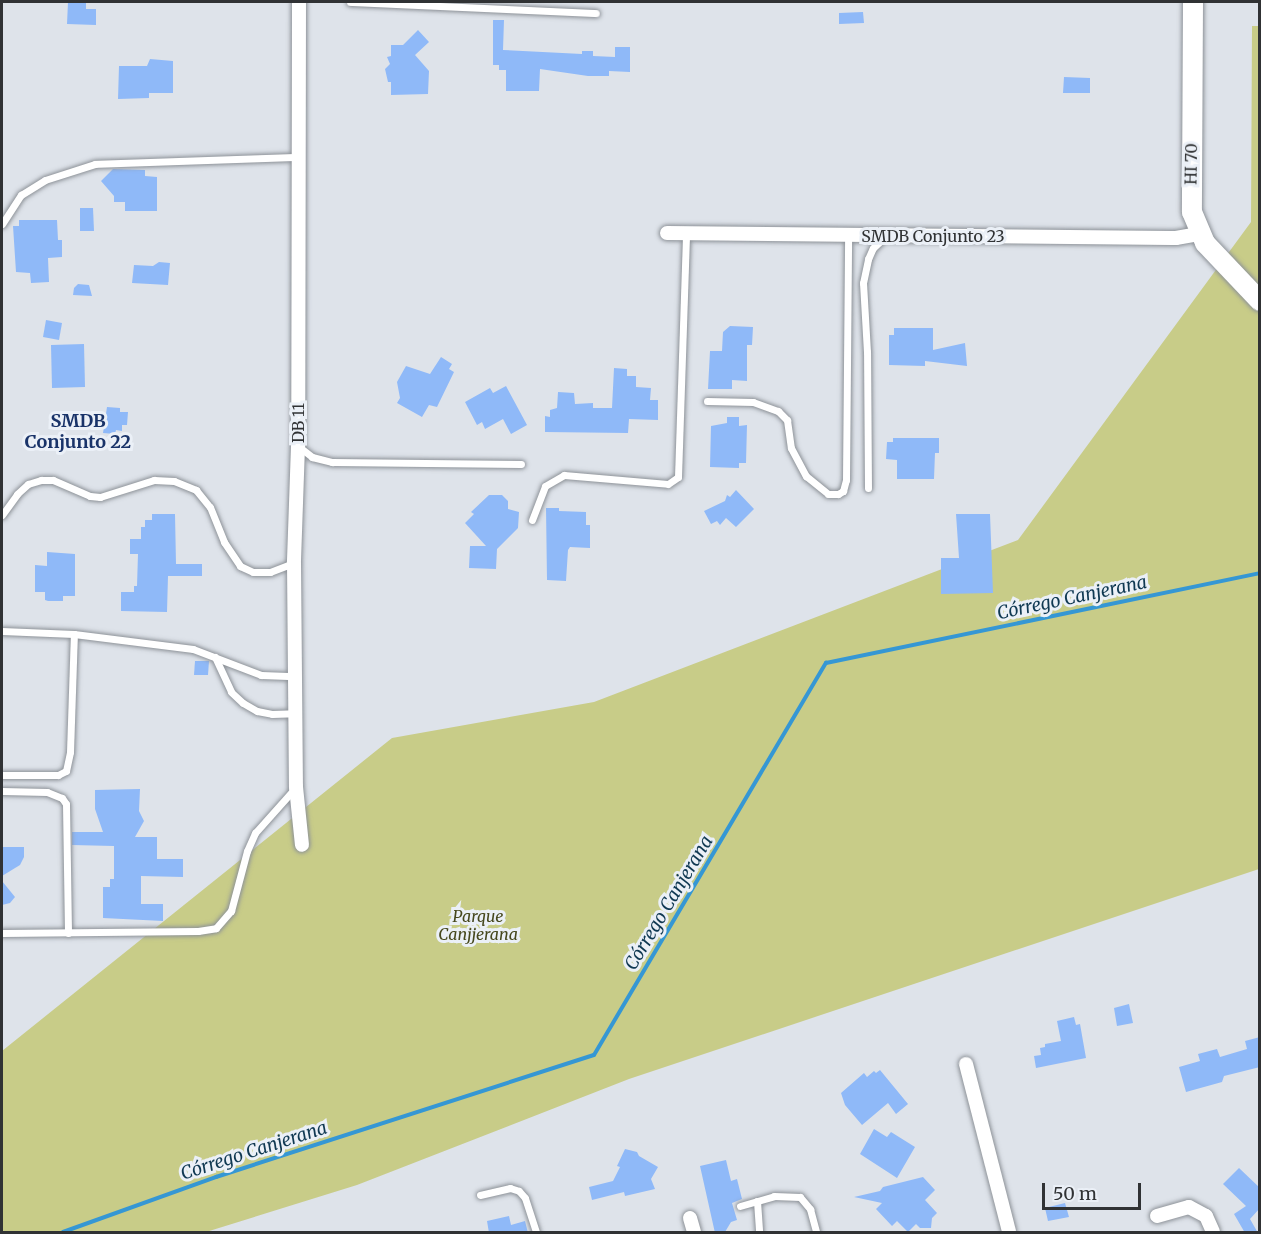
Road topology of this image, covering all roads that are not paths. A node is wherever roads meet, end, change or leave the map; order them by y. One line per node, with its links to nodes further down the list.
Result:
1 (299, 2): 5 (street, DB 11)
2 (350, 2): 4 (lane)
3 (1193, 2): 8 (street, HI 70)
4 (596, 12)
5 (298, 157): 6 (lane); 14 (street, DB 11)
6 (2, 224)
7 (667, 233): 9 (street, SMDB Conjunto 23)
8 (1199, 234): 11 (street, SMDB Conjunto 23); 12 (street, HI 70)
9 (686, 235): 10 (street, SMDB Conjunto 23); 18 (lane)
10 (848, 236): 11 (street, SMDB Conjunto 23); 13 (lane)
11 (886, 236): 16 (lane)
12 (1260, 301)
13 (707, 401)
14 (297, 447): 15 (lane); 19 (street, DB 11)
15 (521, 464)
16 (868, 488)
17 (2, 515): 19 (lane)
18 (532, 519)
19 (294, 563): 23 (street, DB 11)
20 (2, 631): 21 (lane)
21 (74, 634): 22 (lane); 25 (lane)
22 (215, 657): 23 (lane); 24 (lane)
23 (295, 676): 24 (street, DB 11)
24 (295, 713): 26 (street, DB 11)
25 (2, 775)
26 (296, 787): 28 (street, DB 11); 30 (lane)
27 (2, 791): 30 (lane)
28 (302, 845)
29 (2, 933): 30 (lane)
30 (68, 933)
31 (966, 1064): 41 (street)
32 (480, 1195): 37 (lane)
33 (757, 1201): 34 (lane); 39 (lane); 40 (lane)
34 (740, 1206)
35 (1156, 1216): 42 (street)
36 (690, 1218): 38 (street)
37 (536, 1233)
38 (694, 1233)
39 (759, 1233)
40 (816, 1233)
41 (1010, 1233)
42 (1213, 1233)

